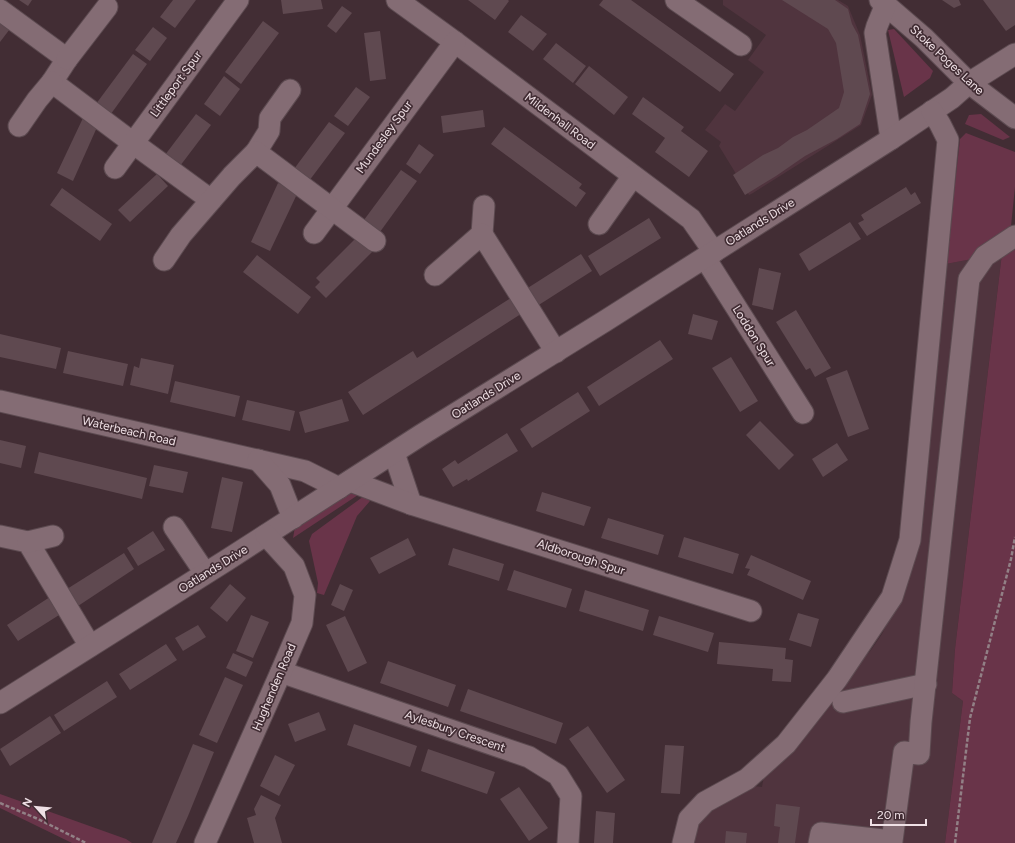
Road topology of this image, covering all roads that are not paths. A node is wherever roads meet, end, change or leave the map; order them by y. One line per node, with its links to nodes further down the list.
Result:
1 (238, 0): 18 (street, Littleport Spur)
2 (397, 0): 7 (street, Mildenhall Road)
3 (679, 1): 8 (street)
4 (883, 2): 12 (street, Stoke Poges Lane); 17 (street)
5 (107, 7): 10 (street)
6 (0, 10): 10 (street)
7 (454, 42): 21 (street, Mildenhall Road); 24 (street, Mundesley Spur)
8 (741, 45)
9 (1015, 54): 12 (street, Oatlands Drive)
10 (67, 59): 11 (street)
11 (52, 82): 16 (street); 18 (street)
12 (970, 83): 14 (street, Oatlands Drive); 15 (street, Stoke Poges Lane)
13 (290, 90): 19 (street)
14 (932, 111): 17 (street, Oatlands Drive); 55 (street)
15 (1015, 118)
16 (19, 126)
17 (891, 139): 30 (street, Oatlands Drive)
18 (133, 143): 20 (street, Littleport Spur); 22 (street)
19 (256, 152): 22 (street); 24 (street)
20 (115, 168)
21 (633, 176): 25 (street); 30 (street, Mildenhall Road)
22 (211, 200): 31 (street)
23 (484, 206): 27 (street)
24 (332, 209): 26 (street, Mundesley Spur); 29 (street)
25 (599, 224)
26 (314, 233)
27 (482, 234): 32 (street); 33 (street)
28 (1015, 236): 50 (street)
29 (375, 241)
30 (709, 255): 33 (street, Oatlands Drive); 35 (street, Loddon Spur)
31 (164, 260)
32 (435, 275)
33 (556, 352): 36 (street, Oatlands Drive)
34 (0, 401): 37 (street, Waterbeach Road)
35 (803, 413)
36 (394, 453): 38 (street, Oatlands Drive); 39 (street)
37 (258, 460): 38 (street, Waterbeach Road); 40 (street)
38 (345, 484): 39 (street, Aldborough Spur); 40 (street, Oatlands Drive)
39 (411, 504): 47 (street, Aldborough Spur)
40 (293, 518): 42 (street, Oatlands Drive)
41 (174, 527): 46 (street)
42 (266, 535): 46 (street, Oatlands Drive); 49 (street, Hughenden Road)
43 (0, 536): 45 (street)
44 (53, 536): 45 (street)
45 (28, 542): 48 (street)
46 (206, 573): 48 (street, Oatlands Drive)
47 (750, 611)
48 (90, 646): 52 (street, Oatlands Drive)
49 (281, 672): 53 (street, Hughenden Road); 54 (street, Aylesbury Crescent)
50 (926, 684): 51 (street); 56 (street)
51 (843, 702)
52 (0, 703)
53 (205, 843)
54 (568, 843)
55 (683, 843)
56 (819, 843)

